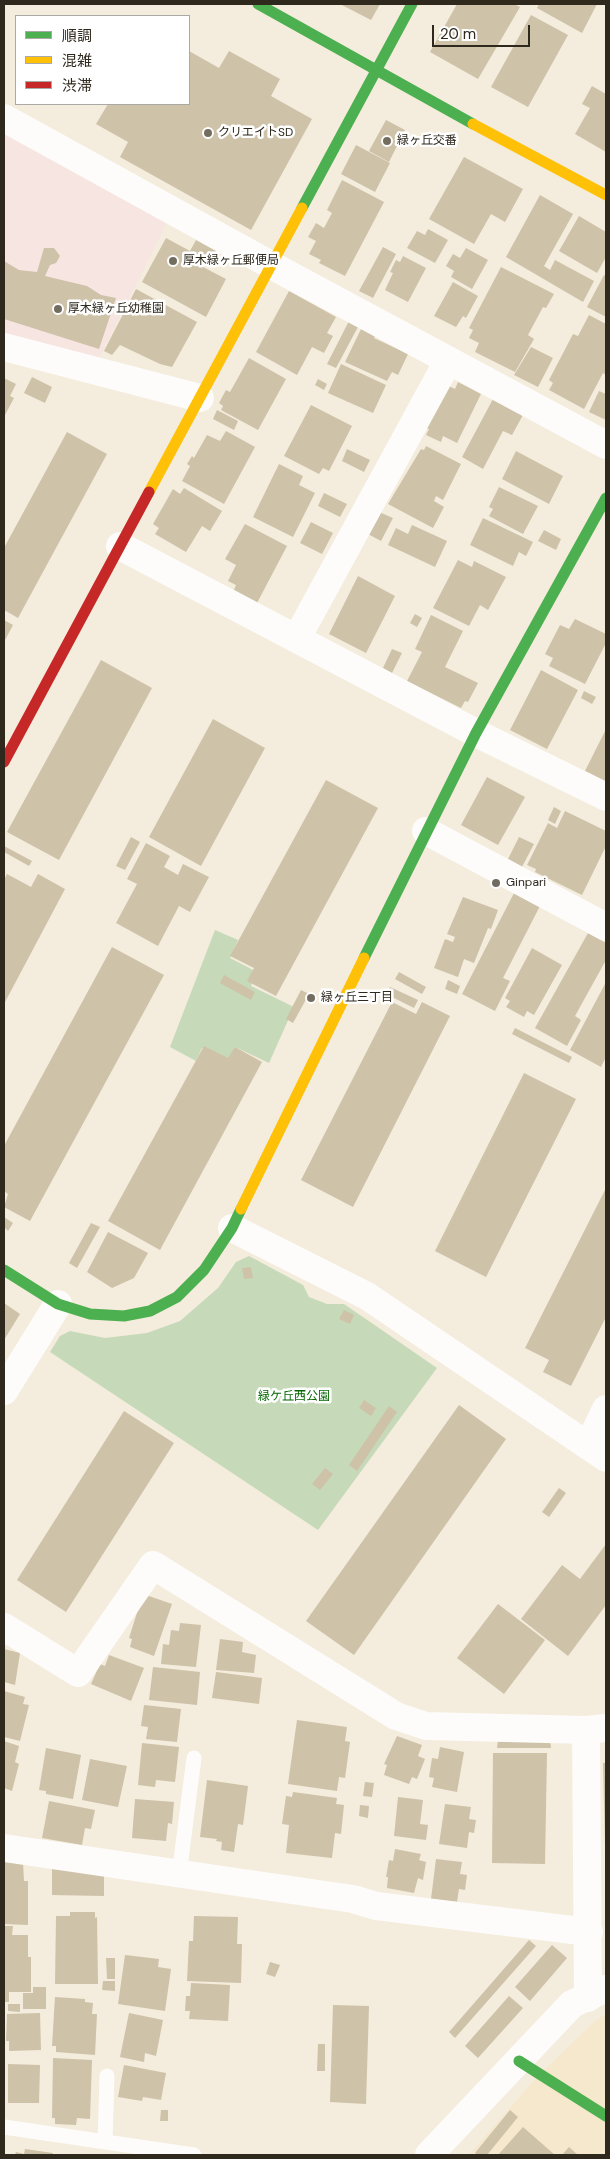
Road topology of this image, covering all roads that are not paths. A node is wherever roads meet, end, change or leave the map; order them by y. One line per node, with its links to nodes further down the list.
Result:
1 (258, 4): 3 (street)
2 (412, 4): 3 (street)
3 (375, 71): 5 (street); 6 (street)
4 (4, 118): 6 (street)
5 (606, 195)
6 (271, 265): 8 (street); 9 (street)
7 (4, 347): 9 (street)
8 (448, 361): 10 (street); 13 (street)
9 (200, 398): 12 (street)
10 (606, 445)
11 (606, 498): 14 (street)
12 (120, 546): 13 (street); 15 (street)
13 (297, 638): 14 (street)
14 (476, 733): 16 (street); 17 (street)
15 (4, 762)
16 (606, 797)
17 (426, 831): 18 (street); 19 (street)
18 (606, 927)
19 (232, 1228): 21 (street); 24 (street)
20 (4, 1270): 21 (street)
21 (58, 1304): 22 (street)
22 (4, 1391)
23 (606, 1409): 24 (street)
24 (597, 1452)
25 (4, 1627): 26 (street)
26 (596, 1729): 30 (street)
27 (194, 1758): 29 (lane)
28 (4, 1848): 29 (street)
29 (179, 1875): 30 (street)
30 (589, 1932): 31 (street)
31 (597, 1993): 32 (street)
32 (520, 2061): 34 (street); 38 (street)
33 (107, 2076): 36 (lane)
34 (606, 2116)
35 (4, 2127): 36 (lane)
36 (105, 2142): 37 (lane)
37 (194, 2155)
38 (429, 2155)

